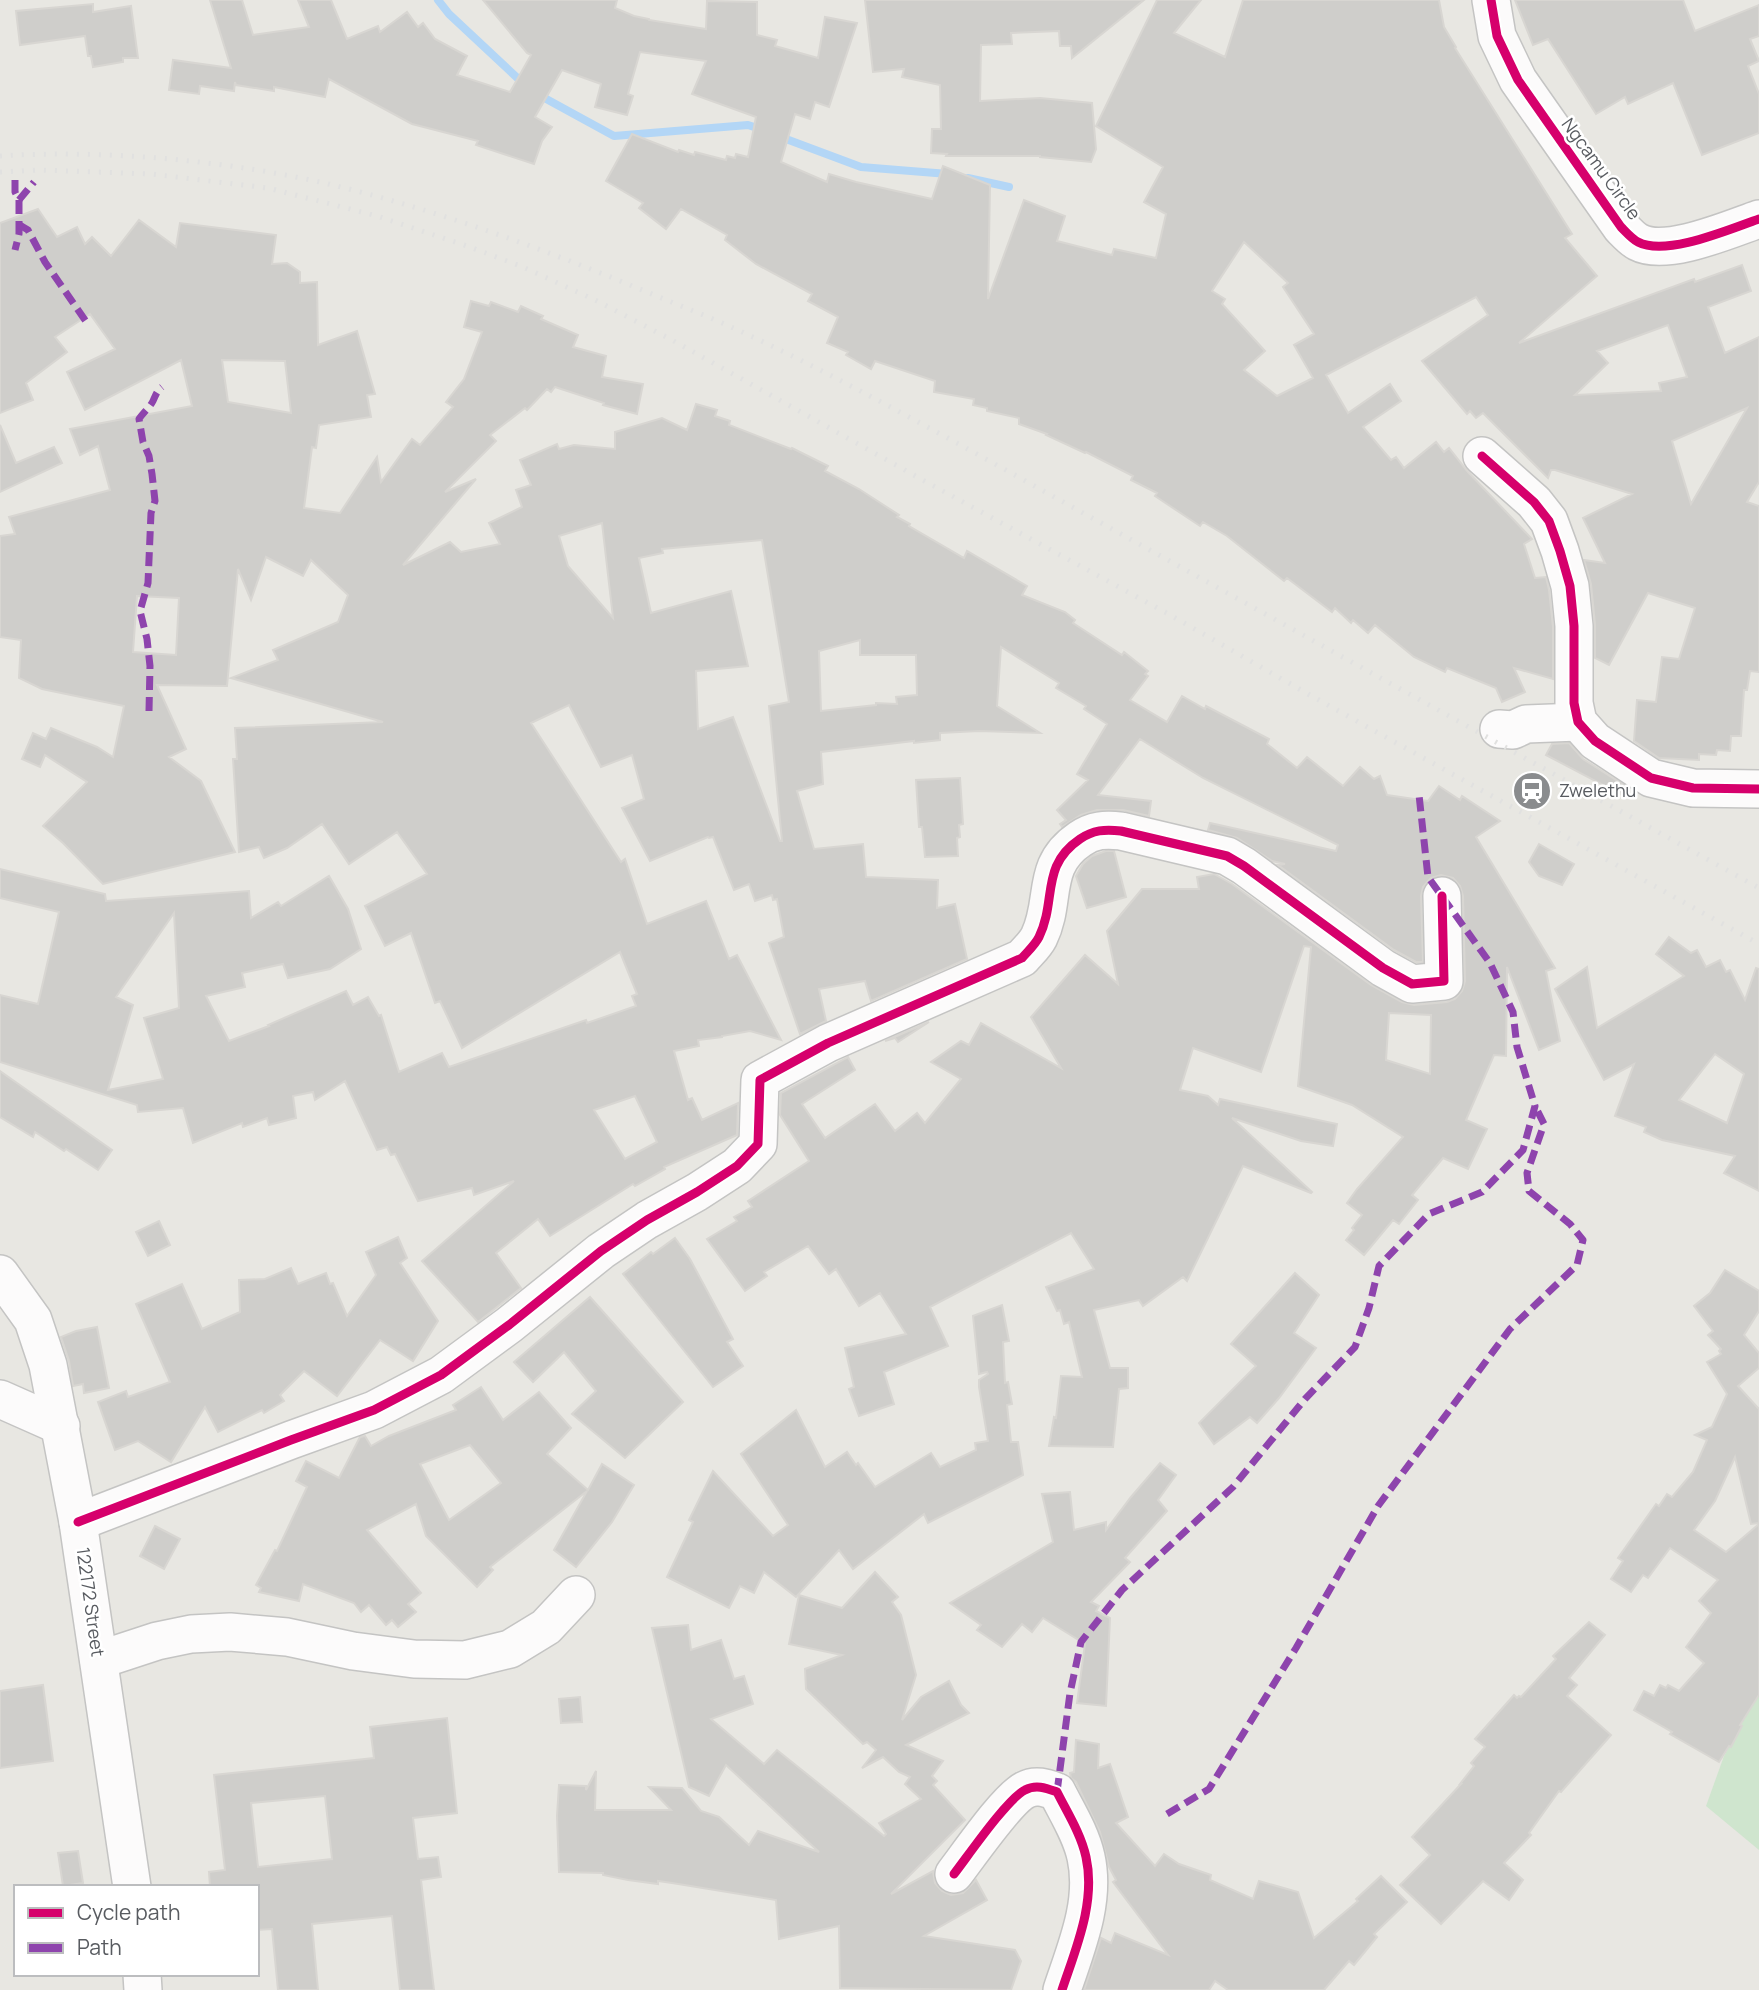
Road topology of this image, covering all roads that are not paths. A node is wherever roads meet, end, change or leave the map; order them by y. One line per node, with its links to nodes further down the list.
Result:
1 (1491, 0): 2 (street, Ngcamu Circle)
2 (1759, 219)
3 (1482, 456): 4 (street)
4 (1578, 722): 5 (street); 6 (street)
5 (1499, 729)
6 (1759, 789)
7 (1441, 896): 11 (street)
8 (0, 1274): 10 (street, 122172 Street)
9 (0, 1399): 10 (street)
10 (61, 1426): 11 (street, 122172 Street)
11 (78, 1522): 13 (street, 122172 Street)
12 (576, 1595): 13 (street)
13 (99, 1660): 15 (street, 122172 Street)
14 (954, 1874): 16 (street)
15 (132, 1885)
16 (1062, 1990)

